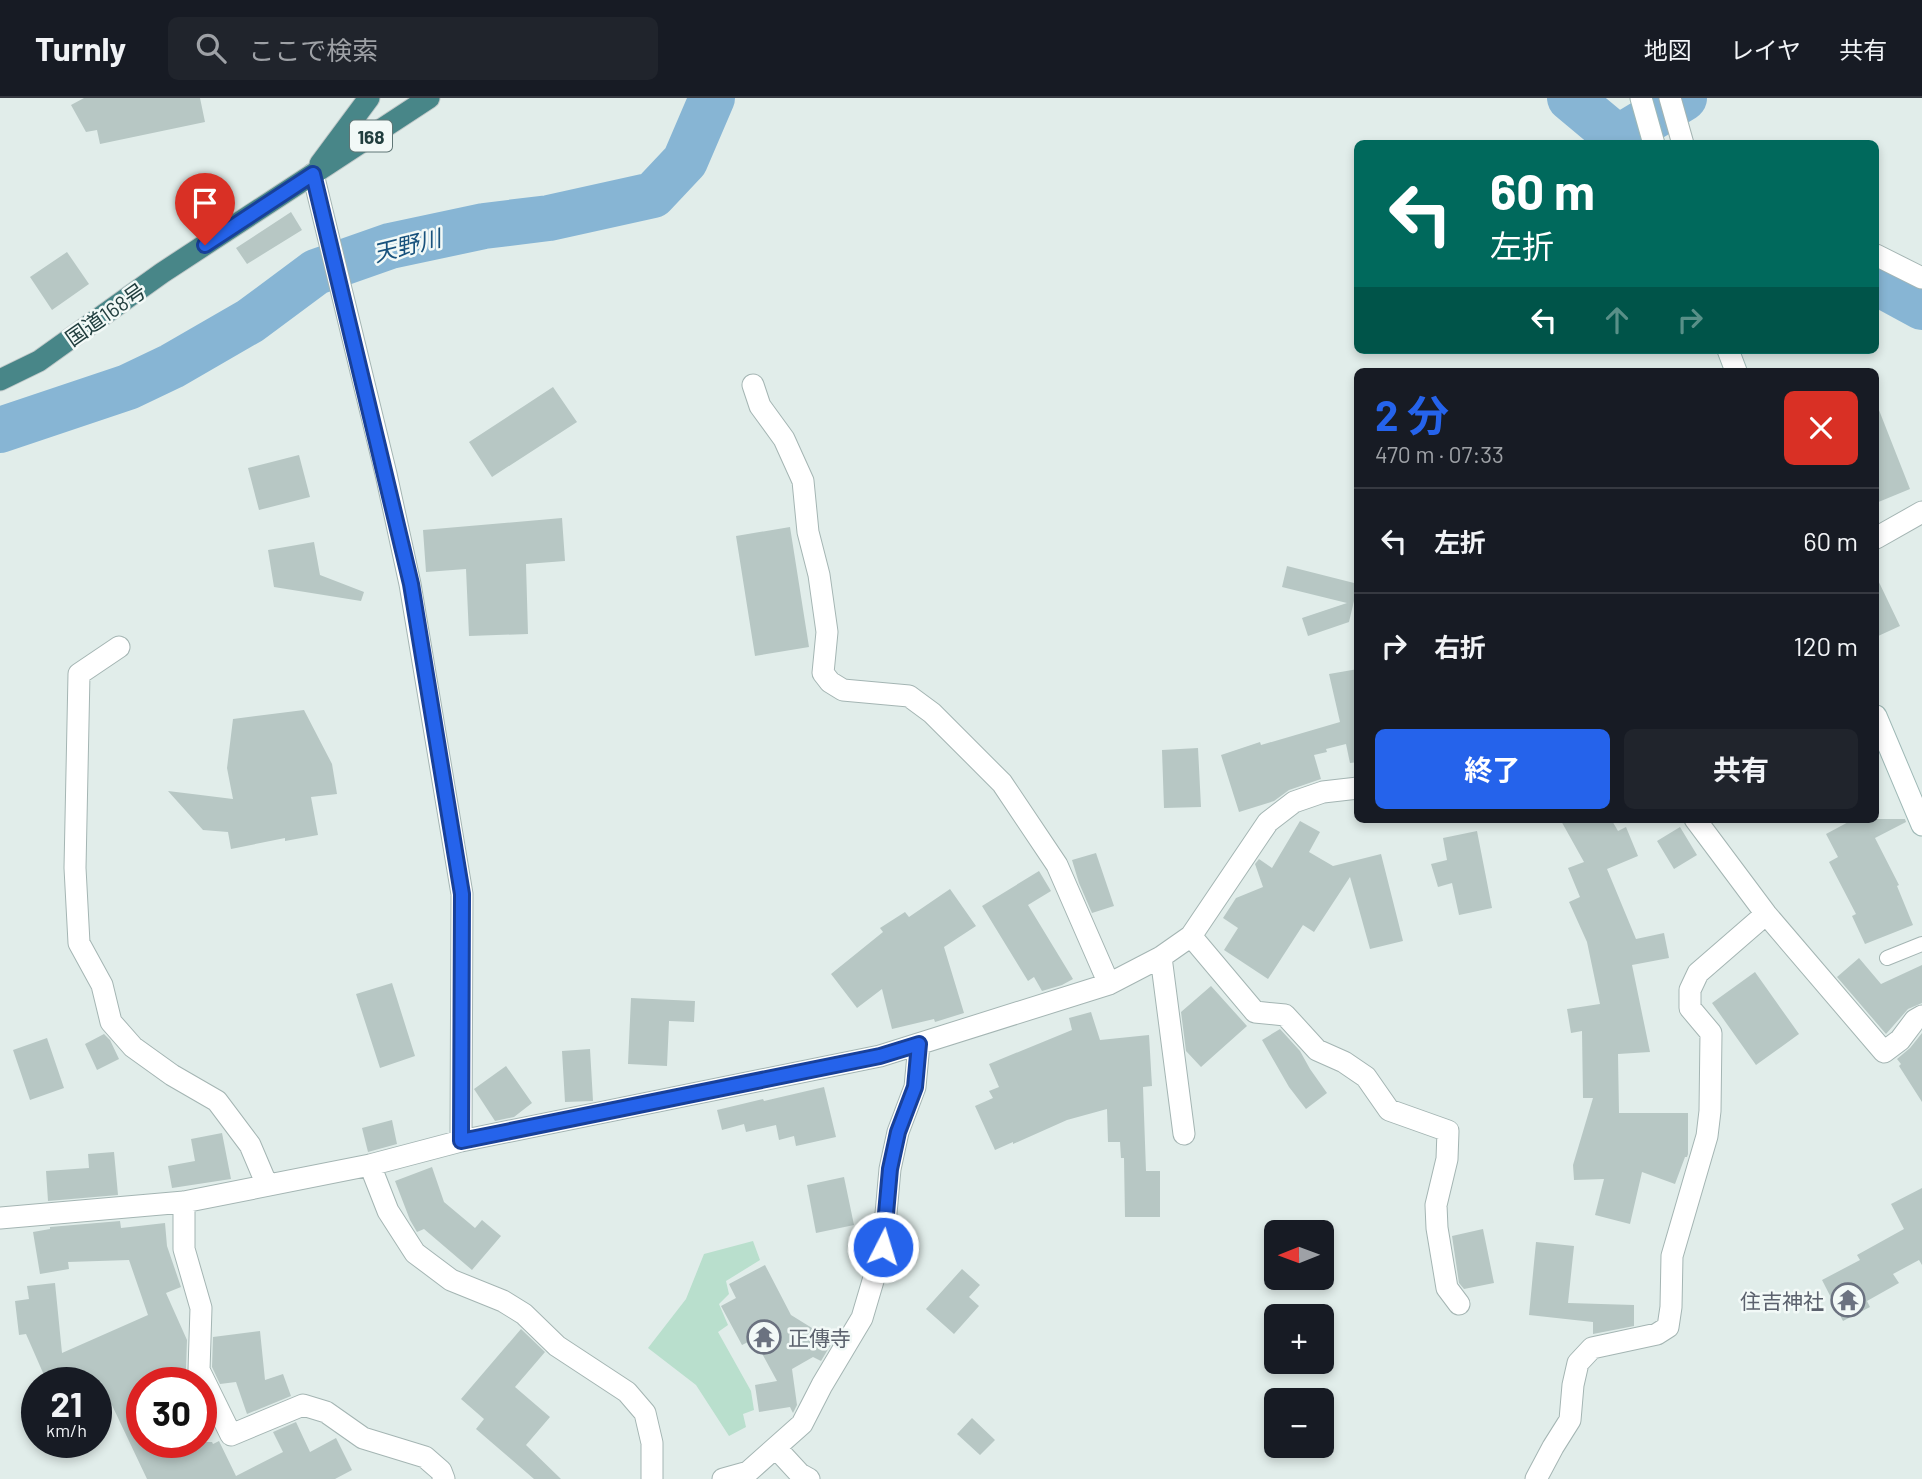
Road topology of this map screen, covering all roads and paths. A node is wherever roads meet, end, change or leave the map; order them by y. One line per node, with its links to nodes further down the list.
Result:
1 (369, 98): 7 (highway, 国道168号 / 168)
2 (429, 98): 7 (highway, 国道168号 / 168)
3 (1670, 98): 6 (street)
4 (1643, 105): 5 (street)
5 (1653, 140)
6 (1682, 140)
7 (313, 175): 10 (highway, 国道168号 / 168); 28 (street)
8 (1879, 256): 9 (street)
9 (1922, 278)
10 (0, 380)
11 (753, 386): 24 (street)
12 (1922, 512): 13 (street)
13 (1879, 536)
14 (119, 647): 30 (street)
15 (1879, 723): 18 (street)
16 (1354, 788): 20 (street)
17 (1698, 823): 19 (street)
18 (1922, 825)
19 (1766, 914): 25 (street); 39 (street)
20 (1191, 936): 22 (street); 33 (street)
21 (1922, 944): 23 (lane)
22 (1161, 957): 24 (street); 27 (street)
23 (1887, 958)
24 (1109, 984): 26 (street)
25 (1922, 1016)
26 (919, 1044): 28 (street); 34 (street)
27 (1184, 1134)
28 (461, 1141): 29 (street)
29 (370, 1165): 30 (street); 36 (street)
30 (267, 1185): 31 (street)
31 (184, 1202): 32 (street); 35 (street)
32 (0, 1218)
33 (1460, 1304)
34 (776, 1448): 37 (street); 38 (street)
35 (444, 1479)
36 (652, 1479)
37 (723, 1479)
38 (809, 1479)
39 (1536, 1479)

